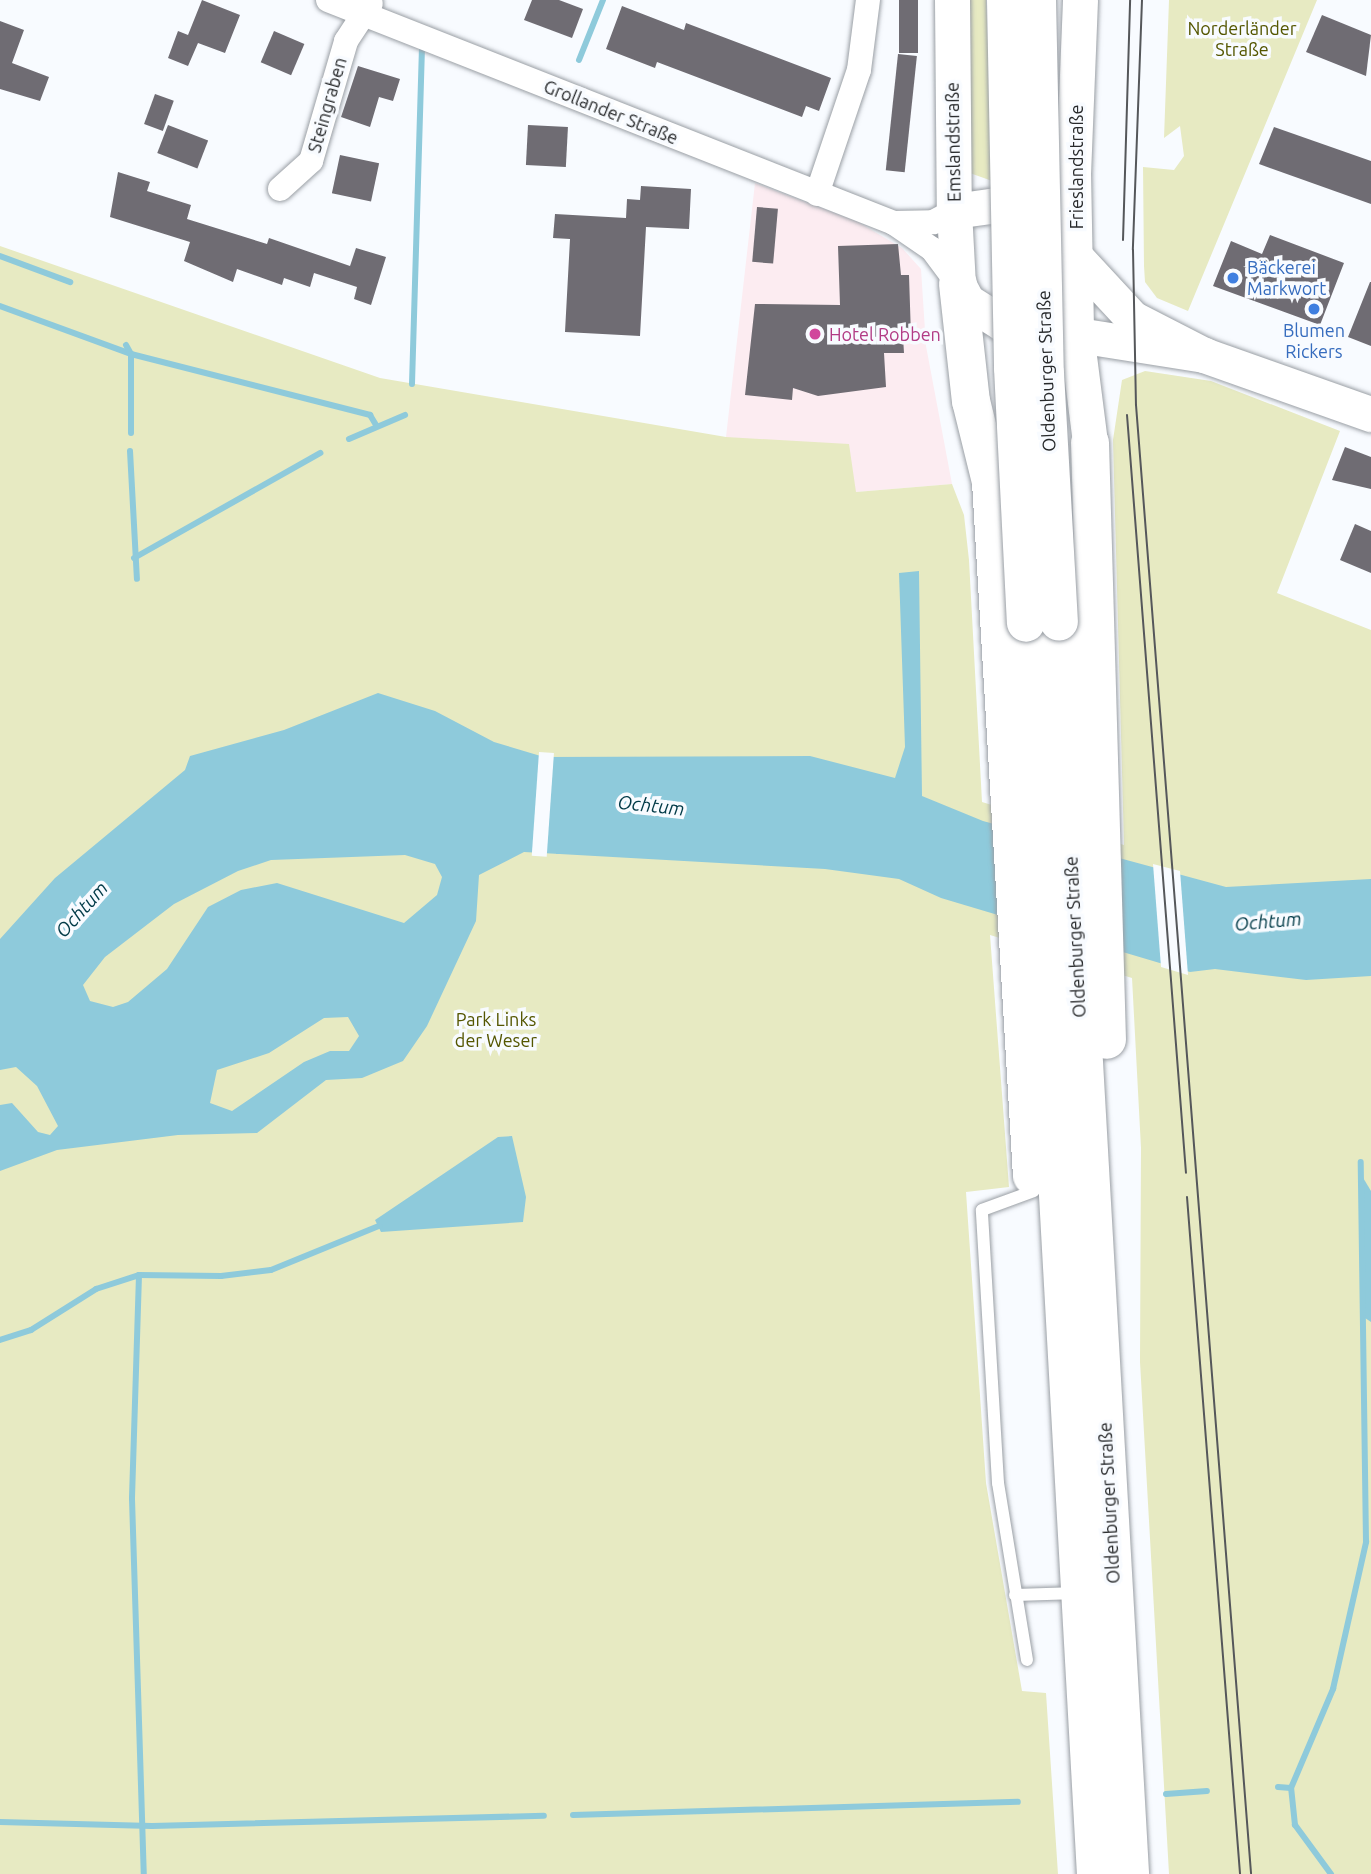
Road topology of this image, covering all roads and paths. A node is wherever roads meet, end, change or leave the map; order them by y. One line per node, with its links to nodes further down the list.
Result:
1 (328, 0): 7 (street, Grollander Straße)
2 (868, 0): 9 (street)
3 (952, 0): 10 (street, Emslandstraße)
4 (1006, 0): 19 (highway, Oldenburger Straße, bridge)
5 (1037, 0): 19 (highway, Oldenburger Straße, bridge)
6 (1080, 0): 12 (street, Frieslandstraße)
7 (369, 7): 8 (street, Steingraben); 9 (street, Grollander Straße)
8 (280, 189)
9 (817, 194): 11 (street, Grollander Straße)
10 (954, 211): 11 (street, Grollander Straße); 12 (street, Grollander Straße); 13 (street, Emslandstraße)
11 (894, 223): 13 (street, Grollander Straße)
12 (1076, 257): 14 (street, Frieslandstraße); 16 (street)
13 (958, 285): 14 (street, Grollander Straße); 20 (highway)
14 (1076, 333): 15 (street); 18 (street, Frieslandstraße)
15 (1126, 342): 16 (street); 18 (street)
16 (1204, 355): 17 (street)
17 (1371, 414)
18 (1090, 443): 20 (highway)
19 (1042, 622): 20 (highway, Oldenburger Straße)
20 (1053, 823): 21 (highway, Oldenburger Straße); 21 (highway)
21 (1060, 955): 22 (highway); 23 (highway, Oldenburger Straße); 23 (highway)
22 (1034, 1191): 23 (highway); 25 (lane)
23 (1076, 1223): 24 (highway, Oldenburger Straße); 28 (highway, Oldenburger Straße)
24 (1079, 1593): 25 (lane); 27 (highway, Oldenburger Straße)
25 (1015, 1595): 26 (lane)
26 (1027, 1660)
27 (1096, 1874)
28 (1130, 1874)

